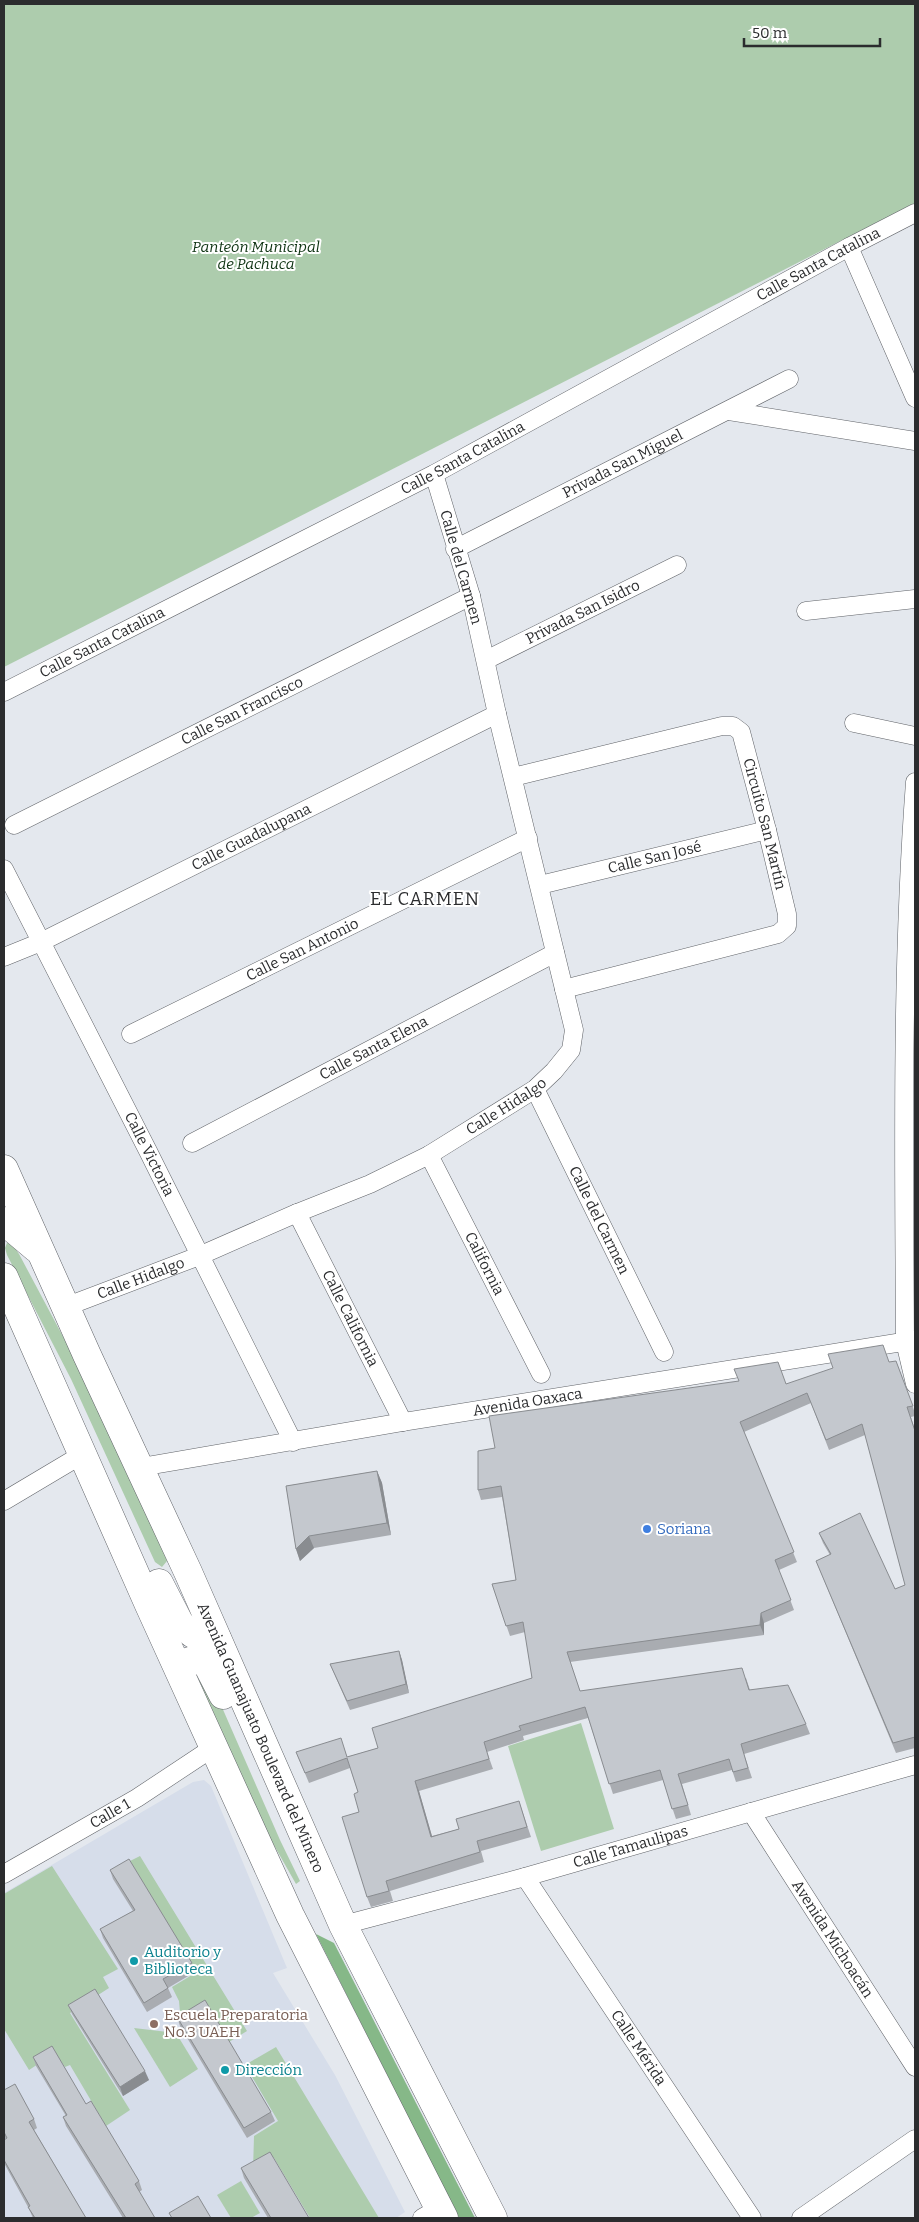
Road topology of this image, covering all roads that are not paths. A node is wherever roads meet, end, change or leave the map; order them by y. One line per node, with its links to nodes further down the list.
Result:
1 (915, 213): 2 (street, Calle Santa Catalina)
2 (849, 247): 4 (street); 7 (street, Calle Santa Catalina)
3 (789, 379): 5 (street, Privada San Miguel)
4 (915, 398)
5 (728, 411): 6 (street); 8 (street, Privada San Miguel)
6 (915, 441)
7 (434, 474): 8 (street, Calle del Carmen); 14 (street, Calle Santa Catalina)
8 (455, 549): 10 (street, Calle del Carmen)
9 (677, 565): 13 (street, Privada San Isidro)
10 (471, 596): 13 (street, Calle del Carmen); 20 (street, Calle San Francisco)
11 (915, 599): 12 (street)
12 (806, 611)
13 (486, 660): 15 (street, Calle Hidalgo)
14 (4, 692)
15 (497, 714): 18 (street, Calle Hidalgo); 26 (street, Calle Guadalupana)
16 (854, 722): 17 (street)
17 (915, 736)
18 (513, 777): 21 (street, Circuito San Martín); 22 (street, Calle Hidalgo)
19 (915, 782): 23 (street)
20 (14, 824)
21 (767, 830): 25 (street, Calle San José); 30 (street, Circuito San Martín)
22 (528, 838): 25 (street, Calle Hidalgo); 31 (street, Calle San Antonio)
23 (912, 856): 29 (street)
24 (4, 869): 26 (street, Calle Victoria)
25 (540, 885): 27 (street, Calle Hidalgo)
26 (42, 942): 28 (street, Calle Guadalupana); 40 (street, Calle Victoria)
27 (556, 953): 30 (street, Calle Hidalgo); 34 (street, Calle Santa Elena)
28 (4, 957)
29 (911, 982): 32 (street)
30 (564, 989): 33 (street, Calle Hidalgo)
31 (131, 1034)
32 (909, 1069): 43 (street)
33 (535, 1089): 35 (street, Calle Hidalgo); 44 (street, Calle del Carmen)
34 (192, 1143)
35 (429, 1155): 37 (street, Calle Hidalgo); 45 (street, California)
36 (4, 1169): 39 (main road, Avenida Guanajuato Boulevard del Minero)
37 (297, 1213): 40 (street, Calle Hidalgo); 47 (street, Calle California)
38 (4, 1221): 39 (main road)
39 (39, 1251): 42 (main road, Avenida Guanajuato Boulevard del Minero)
40 (199, 1256): 42 (street, Calle Hidalgo); 48 (street, Calle Victoria)
41 (4, 1277): 49 (main road)
42 (65, 1308): 50 (main road, Avenida Guanajuato Boulevard del Minero)
43 (910, 1341): 46 (street); 47 (street, Avenida Oaxaca)
44 (664, 1352)
45 (541, 1374)
46 (915, 1384)
47 (403, 1422): 48 (street, Avenida Oaxaca)
48 (293, 1442): 50 (street, Avenida Oaxaca)
49 (83, 1454): 51 (street); 53 (main road); 55 (main road)
50 (141, 1467): 52 (main road, Avenida Guanajuato Boulevard del Minero)
51 (4, 1501)
52 (188, 1572): 53 (main road); 54 (main road, Avenida Guanajuato Boulevard del Minero)
53 (155, 1573): 54 (main road)
54 (206, 1630): 55 (main road); 58 (main road, Avenida Guanajuato Boulevard del Minero)
55 (182, 1669): 56 (main road); 58 (main road)
56 (214, 1747): 60 (street, Calle 1); 62 (main road)
57 (915, 1765): 59 (street, Calle Tamaulipas)
58 (278, 1778): 63 (main road, Avenida Guanajuato Boulevard del Minero)
59 (751, 1812): 61 (street, Calle Tamaulipas); 64 (street, Avenida Michoacán)
60 (4, 1874)
61 (525, 1877): 63 (street, Calle Tamaulipas); 68 (street, Calle Mérida)
62 (290, 1915): 63 (main road); 66 (main road)
63 (344, 1925): 67 (main road, Avenida Guanajuato Boulevard del Minero)
64 (915, 2067)
65 (915, 2139): 69 (street)
66 (435, 2215)
67 (493, 2218)
68 (752, 2218)
69 (801, 2218)

